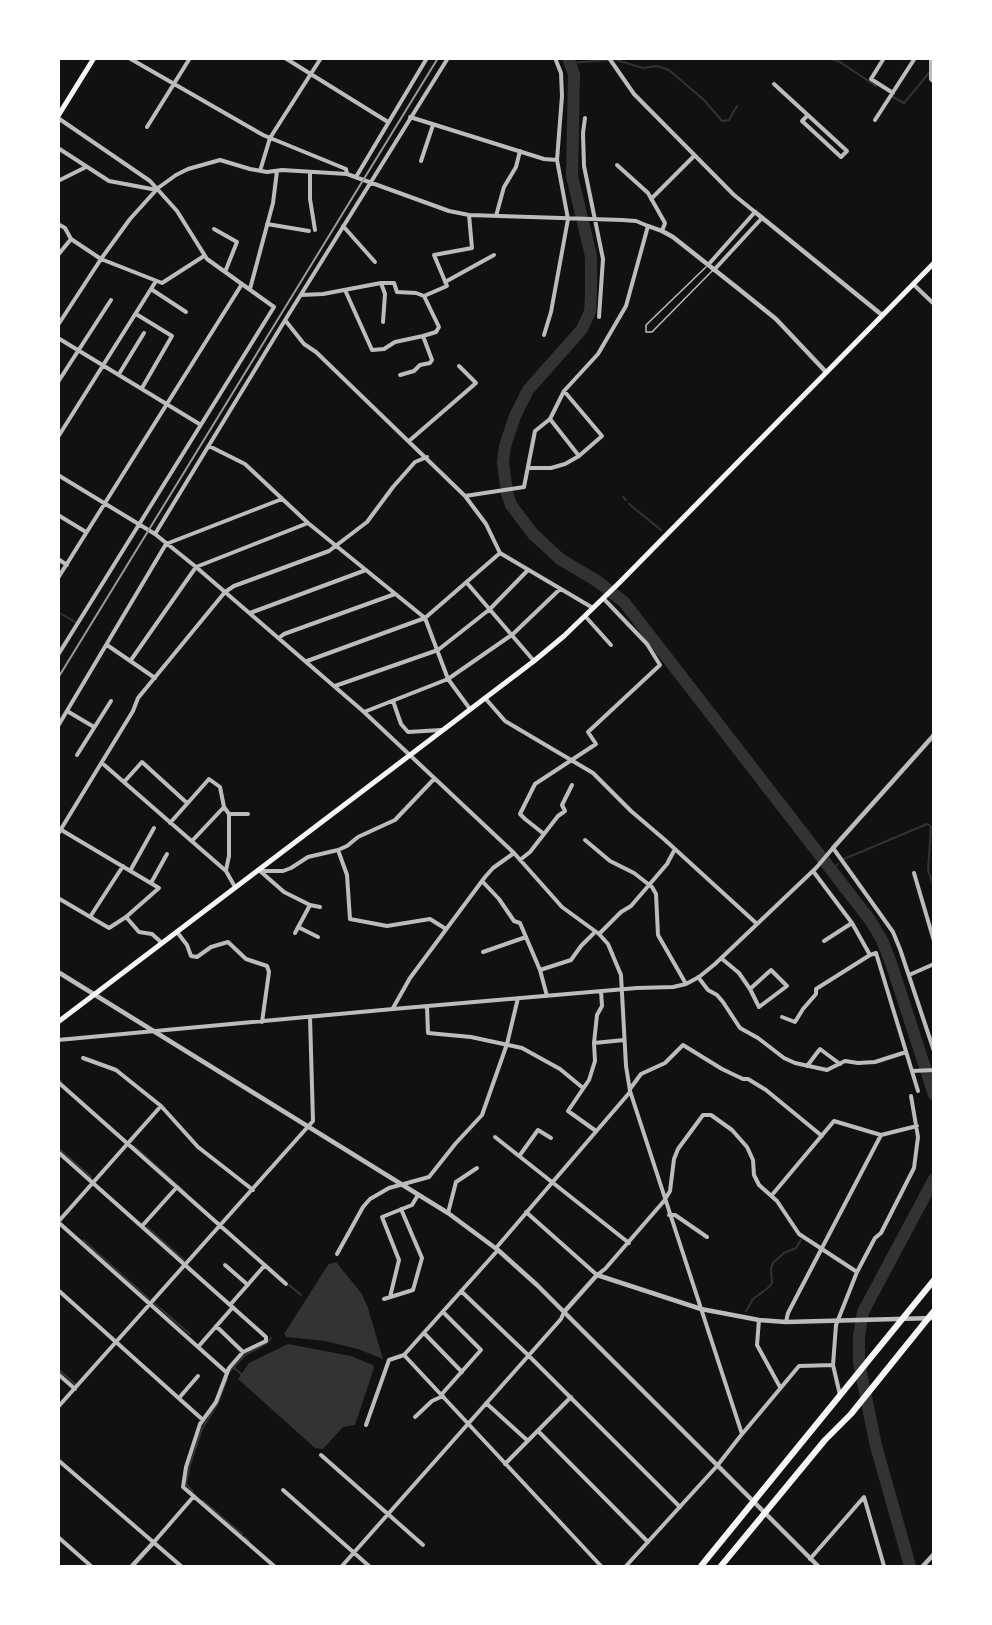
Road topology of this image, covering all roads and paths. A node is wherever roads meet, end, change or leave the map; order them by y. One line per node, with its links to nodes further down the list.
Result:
1 (94, 58): 19 (main road)
2 (129, 58): 16 (street)
3 (190, 58): 16 (street)
4 (285, 58): 13 (street)
5 (321, 58): 13 (street)
6 (427, 58): 23 (street)
7 (448, 58): 20 (street)
8 (555, 58): 30 (street)
9 (884, 58): 17 (street)
10 (915, 58): 17 (street)
11 (931, 58): 14 (street)
12 (610, 60): 29 (street)
13 (311, 75): 23 (street); 26 (street)
14 (933, 81)
15 (774, 84): 18 (street)
16 (173, 85): 25 (street); 26 (street)
17 (893, 93): 22 (street)
18 (808, 115): 18 (street)
19 (58, 117): 41 (street)
20 (410, 117): 24 (street); 40 (street)
21 (585, 117): 48 (street)
22 (875, 120)
23 (388, 122): 38 (street)
24 (434, 125): 28 (street); 31 (street)
25 (147, 126)
26 (270, 138): 34 (street); 37 (street)
27 (58, 148): 33 (street)
28 (520, 151): 30 (street); 45 (street)
29 (694, 156): 42 (street); 43 (street)
30 (557, 160): 47 (street)
31 (422, 161)
32 (617, 165): 42 (street)
33 (86, 167): 39 (street); 41 (street)
34 (260, 171): 35 (street); 41 (street)
35 (277, 171): 36 (street); 50 (street)
36 (310, 173): 37 (street); 54 (street)
37 (347, 174): 38 (street)
38 (356, 177): 40 (street)
39 (58, 181)
40 (371, 182): 44 (street); 51 (street)
41 (158, 189): 60 (street); 61 (street)
42 (651, 199): 56 (street)
43 (755, 212): 46 (street); 64 (street)
44 (469, 215): 45 (street); 68 (street)
45 (496, 216): 47 (street)
46 (762, 218): 65 (street); 81 (street)
47 (569, 219): 48 (street); 87 (street)
48 (594, 220): 52 (street); 82 (street)
49 (58, 224): 57 (street)
50 (267, 224): 55 (street); 73 (street)
51 (343, 226): 62 (street); 75 (street)
52 (648, 226): 56 (street); 98 (street)
53 (214, 229): 66 (street)
54 (315, 230)
55 (309, 231)
56 (662, 231): 64 (street)
57 (71, 239): 58 (street); 61 (street)
58 (60, 255)
59 (494, 255): 68 (street)
60 (204, 256): 66 (street); 67 (street)
61 (101, 259): 67 (street); 85 (street)
62 (375, 262)
63 (933, 263): 71 (main road)
64 (707, 265): 65 (street); 65 (lane)
65 (714, 270): 93 (street)
66 (225, 272): 70 (street)
67 (156, 281): 72 (street)
68 (445, 282): 76 (street)
69 (381, 283): 74 (street); 76 (street); 84 (street)
70 (242, 284): 73 (street); 99 (street)
71 (913, 284): 78 (street); 81 (main road)
72 (151, 289): 79 (street); 80 (street)
73 (250, 290): 101 (street)
74 (345, 291): 75 (street); 88 (street)
75 (300, 295): 83 (street)
76 (424, 296): 88 (street)
77 (111, 300): 90 (street)
78 (933, 304)
79 (186, 312)
80 (136, 314): 91 (street); 97 (street)
81 (882, 315): 93 (main road)
82 (599, 317)
83 (285, 320): 103 (street); 104 (street)
84 (383, 322)
85 (58, 325)
86 (144, 333): 94 (street)
87 (544, 335)
88 (423, 336): 95 (street)
89 (58, 338): 90 (street)
90 (79, 350): 91 (street); 96 (street)
91 (104, 364): 94 (street); 102 (street)
92 (459, 366): 103 (street)
93 (826, 372): 130 (main road)
94 (119, 374): 97 (street)
95 (400, 375)
96 (58, 382)
97 (142, 388): 99 (street)
98 (564, 391): 100 (street); 105 (street)
99 (166, 403): 101 (street); 111 (street)
100 (550, 419): 105 (street); 107 (street)
101 (201, 425): 114 (street)
102 (58, 436)
103 (409, 441): 106 (street)
104 (209, 446): 110 (street); 116 (street)
105 (579, 456): 107 (street)
106 (427, 458): 109 (street); 118 (street)
107 (529, 468): 109 (street)
108 (58, 475): 111 (street)
109 (465, 496): 119 (street)
110 (282, 499): 113 (street); 117 (street)
111 (105, 503): 114 (street); 115 (street)
112 (58, 515): 115 (street)
113 (308, 523): 118 (street); 122 (street)
114 (140, 525): 116 (street); 141 (street)
115 (86, 532): 121 (street)
116 (155, 534): 117 (street)
117 (166, 544): 122 (street); 138 (street)
118 (336, 546): 123 (street); 128 (street)
119 (500, 553): 124 (street); 126 (street)
120 (58, 560): 121 (street)
121 (67, 565): 125 (street)
122 (196, 567): 128 (street); 142 (street)
123 (366, 569): 129 (street); 133 (street)
124 (528, 570): 127 (street); 132 (street)
125 (58, 578)
126 (467, 584): 132 (street); 135 (street)
127 (560, 589): 131 (street); 136 (street)
128 (225, 592): 133 (street); 145 (street)
129 (396, 594): 135 (street); 137 (street)
130 (604, 598): 131 (main road); 160 (street)
131 (593, 608): 134 (main road)
132 (490, 609): 136 (street); 140 (street)
133 (250, 613): 137 (street)
134 (585, 616): 139 (street); 144 (main road)
135 (425, 618): 140 (street); 143 (street)
136 (513, 634): 144 (street); 146 (street)
137 (279, 638): 143 (street)
138 (107, 645): 142 (street); 152 (street)
139 (611, 645)
140 (438, 650): 146 (street); 147 (street)
141 (58, 655)
142 (131, 660): 145 (street)
143 (306, 661): 147 (street)
144 (534, 661): 148 (main road)
145 (155, 678): 161 (street)
146 (448, 679): 149 (street); 151 (street)
147 (336, 686): 153 (street)
148 (485, 698): 151 (main road); 160 (street)
149 (393, 700): 153 (street); 156 (street)
150 (111, 701): 155 (street)
151 (470, 709): 156 (main road)
152 (67, 711): 154 (street); 155 (street)
153 (364, 712): 159 (street)
154 (58, 726)
155 (94, 727): 158 (street)
156 (442, 730): 159 (main road)
157 (933, 735): 177 (street)
158 (77, 755)
159 (409, 755): 162 (street); 183 (main road)
160 (570, 760): 172 (street); 175 (street)
161 (102, 763): 163 (street); 171 (street)
162 (434, 779): 176 (street); 178 (street)
163 (124, 782): 165 (street); 169 (street)
164 (572, 785): 172 (street)
165 (187, 803): 166 (street); 169 (street)
166 (224, 807): 167 (street); 174 (street)
167 (228, 814): 168 (street); 185 (street)
168 (248, 814)
169 (170, 823): 174 (street)
170 (154, 828): 184 (street)
171 (59, 831): 181 (street)
172 (544, 834): 180 (street)
173 (585, 840): 189 (street)
174 (192, 841): 185 (street)
175 (675, 849): 189 (street); 196 (street)
176 (338, 850): 183 (street); 199 (street)
177 (832, 850): 182 (street); 214 (street)
178 (514, 853): 180 (street); 187 (street)
179 (167, 854): 188 (street)
180 (520, 860): 202 (street)
181 (123, 866): 184 (street); 194 (street)
182 (814, 869): 196 (street); 197 (street)
183 (259, 870): 190 (main road); 192 (street)
184 (130, 871): 188 (street)
185 (226, 871): 190 (street)
186 (914, 873): 206 (street)
187 (482, 881): 199 (street); 204 (street)
188 (151, 883): 195 (street)
189 (649, 884): 202 (street); 216 (street)
190 (235, 887): 200 (main road)
191 (58, 898): 194 (street)
192 (310, 905): 193 (street); 198 (street)
193 (320, 907)
194 (90, 917): 195 (street)
195 (126, 917): 207 (street)
196 (756, 923): 210 (street)
197 (852, 923): 205 (street); 209 (street)
198 (298, 927): 201 (street); 203 (street)
199 (446, 929): 224 (street)
200 (177, 932): 207 (main road); 228 (street)
201 (295, 933)
202 (597, 933): 212 (street); 217 (street)
203 (318, 937)
204 (526, 937): 208 (street); 212 (street)
205 (824, 941)
206 (933, 941)
207 (162, 944): 220 (main road)
208 (483, 952)
209 (870, 954): 226 (street); 235 (street)
210 (721, 958): 215 (street); 218 (street)
211 (933, 965): 214 (street)
212 (540, 970): 221 (street)
213 (58, 972): 220 (street)
214 (909, 975): 234 (street)
215 (698, 977): 216 (street); 238 (street)
216 (686, 984): 217 (street)
217 (622, 989): 219 (street); 231 (street)
218 (750, 989): 218 (street)
219 (601, 991): 221 (street); 232 (street)
220 (96, 994): 227 (main road); 229 (street)
221 (547, 996): 222 (street)
222 (518, 998): 223 (street); 233 (street)
223 (427, 1006): 224 (street); 233 (street)
224 (393, 1009): 225 (street)
225 (310, 1017): 228 (street); 248 (street)
226 (782, 1017)
227 (58, 1022)
228 (262, 1022): 229 (street)
229 (157, 1032): 230 (street); 248 (street)
230 (58, 1040)
231 (624, 1040): 232 (street); 243 (street)
232 (594, 1043): 242 (street)
233 (507, 1044): 242 (street); 260 (street)
234 (933, 1051)
235 (906, 1052): 237 (street); 240 (street)
236 (83, 1058): 246 (street)
237 (840, 1064): 238 (street); 238 (street)
238 (807, 1066)
239 (933, 1070): 240 (street)
240 (914, 1071): 244 (street)
241 (58, 1082): 254 (street)
242 (583, 1088): 249 (street)
243 (630, 1090): 249 (street); 251 (street); 265 (street)
244 (918, 1091)
245 (911, 1096): 247 (street)
246 (161, 1106): 254 (street); 262 (street)
247 (917, 1126): 250 (street); 281 (street)
248 (309, 1127): 260 (street); 262 (street)
249 (596, 1131): 258 (street)
250 (881, 1135): 251 (street); 275 (street)
251 (822, 1136): 264 (street)
252 (495, 1137): 256 (street)
253 (551, 1138): 256 (street)
254 (128, 1143): 259 (street); 261 (street)
255 (58, 1152): 259 (street)
256 (519, 1155): 258 (street)
257 (477, 1168): 268 (street)
258 (552, 1181): 267 (street); 274 (street)
259 (93, 1182): 270 (street); 271 (street)
260 (402, 1185): 263 (street); 277 (street)
261 (177, 1187): 271 (street); 272 (street)
262 (253, 1190): 272 (street)
263 (418, 1195): 266 (street); 268 (street)
264 (772, 1195): 265 (street); 275 (street)
265 (664, 1201): 269 (street); 274 (street)
266 (401, 1209): 288 (street); 288 (street)
267 (526, 1212): 276 (street); 282 (street)
268 (448, 1213): 276 (street)
269 (669, 1215): 273 (street); 292 (street)
270 (59, 1221): 290 (street)
271 (142, 1226): 280 (street)
272 (221, 1226): 279 (street); 280 (street)
273 (707, 1236)
274 (629, 1243): 282 (street)
275 (822, 1248): 281 (street); 300 (street)
276 (497, 1249): 287 (street); 295 (street)
277 (337, 1254)
278 (225, 1265): 285 (street)
279 (265, 1265): 284 (street); 285 (street)
280 (186, 1266): 290 (street); 291 (street)
281 (857, 1272): 299 (street)
282 (597, 1275): 292 (street); 295 (street)
283 (933, 1280): 297 (highway)
284 (286, 1284)
285 (248, 1285): 291 (street)
286 (58, 1290): 303 (street)
287 (461, 1291): 294 (street); 307 (street)
288 (390, 1297): 289 (street)
289 (384, 1299)
290 (152, 1304): 303 (street); 304 (street)
291 (232, 1306): 301 (street); 305 (street)
292 (701, 1310): 298 (street); 326 (street)
293 (933, 1311): 296 (highway)
294 (443, 1312): 302 (street); 310 (street)
295 (564, 1312): 307 (street); 331 (street)
296 (931, 1318): 297 (street); 336 (highway)
297 (902, 1319): 299 (street); 316 (highway)
298 (759, 1320): 300 (street); 313 (street)
299 (837, 1320): 300 (street); 308 (street)
300 (786, 1322)
301 (216, 1326): 304 (street); 305 (street)
302 (424, 1333): 306 (street); 310 (street)
303 (116, 1342): 314 (street); 317 (street)
304 (198, 1347): 309 (street)
305 (243, 1352): 309 (street)
306 (404, 1355): 315 (street); 324 (street)
307 (528, 1355): 318 (street); 319 (street)
308 (833, 1365): 313 (street); 316 (street)
309 (226, 1372): 322 (street)
310 (462, 1372): 315 (street)
311 (58, 1374): 314 (street)
312 (198, 1376): 317 (street)
313 (780, 1387): 326 (street)
314 (75, 1389): 320 (street)
315 (442, 1395): 321 (street); 323 (street)
316 (840, 1396): 334 (highway)
317 (179, 1398): 322 (street)
318 (571, 1398): 325 (street); 335 (street)
319 (486, 1402): 323 (street); 327 (street)
320 (58, 1407)
321 (415, 1417)
322 (203, 1420): 333 (street)
323 (468, 1423): 330 (street); 337 (street)
324 (366, 1425)
325 (538, 1431): 327 (street); 340 (street)
326 (742, 1434): 331 (street)
327 (528, 1441): 330 (street)
328 (321, 1455): 337 (street)
329 (58, 1460): 339 (street)
330 (506, 1464): 351 (street)
331 (717, 1466): 334 (street); 335 (street)
332 (284, 1490): 342 (street)
333 (194, 1497): 339 (street); 348 (street)
334 (754, 1503): 336 (street); 353 (highway)
335 (680, 1507): 340 (street)
336 (765, 1514): 344 (street); 354 (highway)
337 (388, 1515): 341 (street); 342 (street)
338 (58, 1537): 345 (street)
339 (154, 1542): 346 (street); 347 (street)
340 (648, 1542): 352 (street)
341 (423, 1545)
342 (354, 1553): 349 (street); 350 (street)
343 (933, 1554): 357 (street)
344 (810, 1559): 355 (street); 356 (street)
345 (91, 1566)
346 (132, 1566)
347 (182, 1566)
348 (274, 1566)
349 (342, 1566)
350 (369, 1566)
351 (601, 1566)
352 (626, 1566)
353 (702, 1566)
354 (721, 1566)
355 (818, 1566)
356 (884, 1566)
357 (923, 1566)

